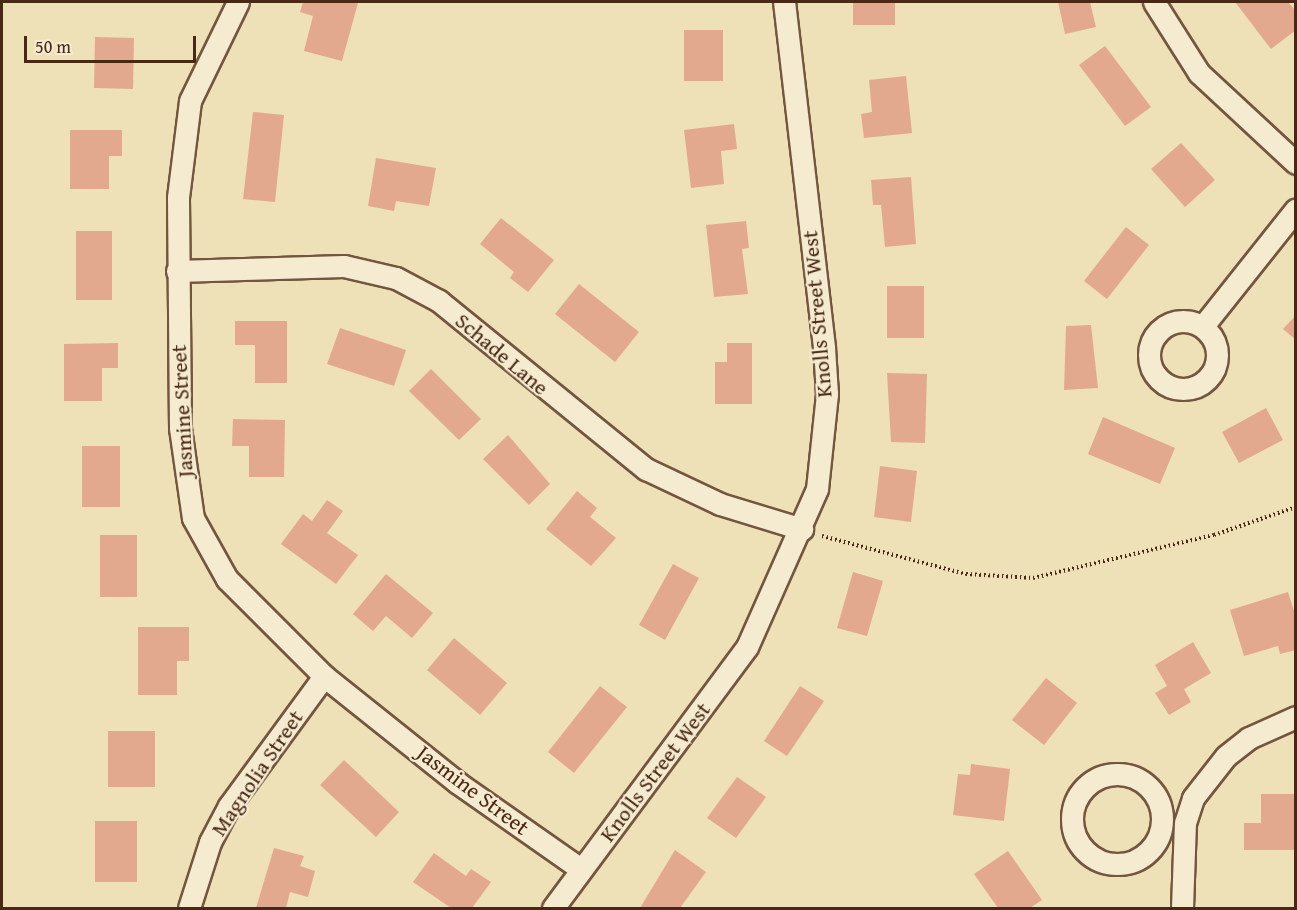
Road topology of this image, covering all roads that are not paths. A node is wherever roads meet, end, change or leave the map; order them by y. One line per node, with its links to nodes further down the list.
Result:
1 (238, 2): 6 (street, Jasmine Street)
2 (784, 2): 8 (street, Knolls Street West)
3 (1154, 2): 4 (street)
4 (1296, 163)
5 (1296, 209): 7 (street)
6 (177, 271): 8 (street, Schade Lane); 9 (street, Jasmine Street)
7 (1203, 326)
8 (802, 529): 13 (street, Knolls Street West)
9 (324, 676): 13 (street, Jasmine Street); 14 (street, Magnolia Street)
10 (1296, 717): 12 (street)
11 (1162, 834): 11 (street); 12 (street)
12 (1185, 837): 16 (street)
13 (581, 869): 15 (street, Knolls Street West)
14 (189, 909)
15 (554, 909)
16 (1182, 909)

